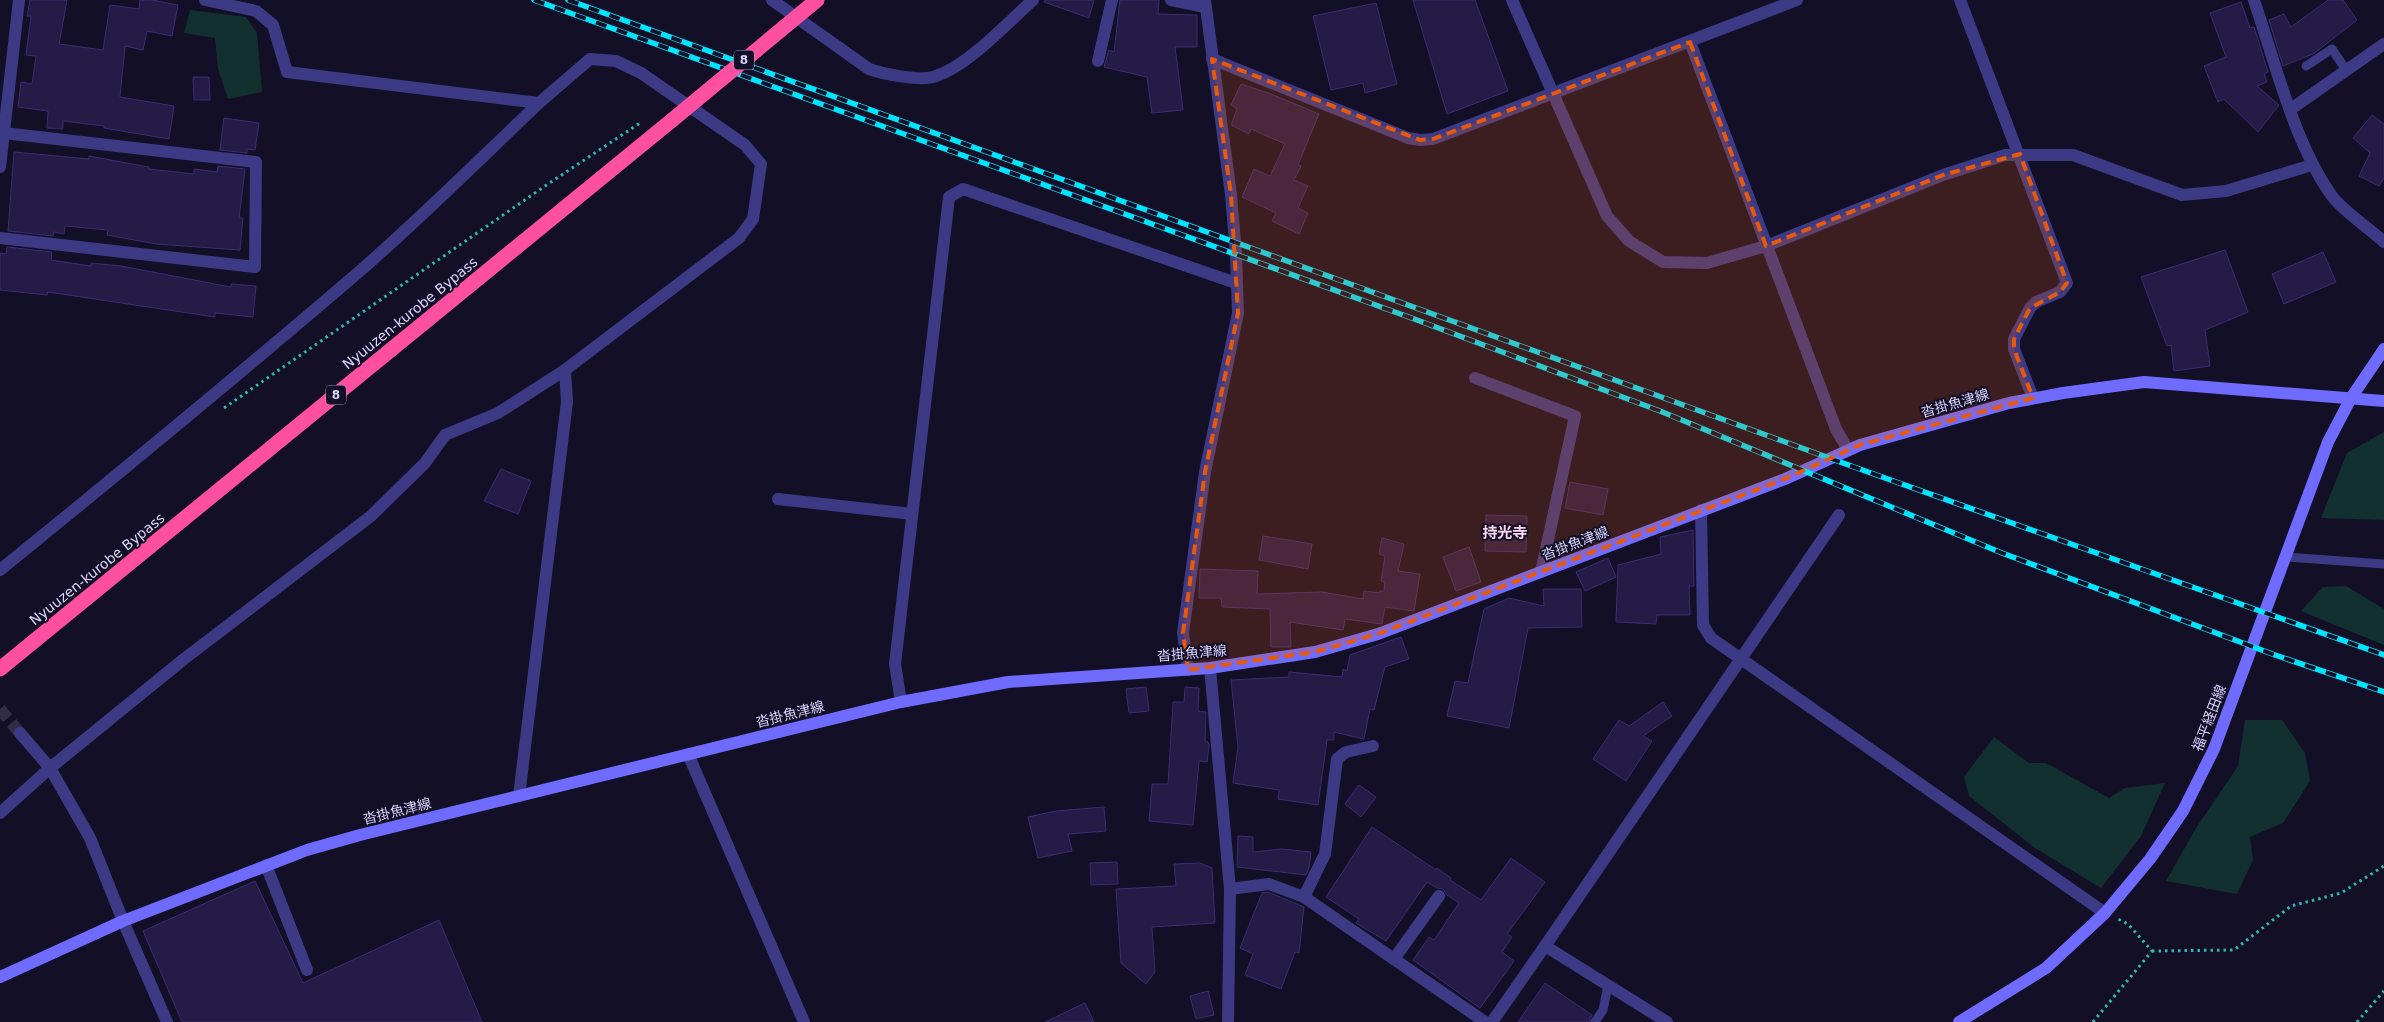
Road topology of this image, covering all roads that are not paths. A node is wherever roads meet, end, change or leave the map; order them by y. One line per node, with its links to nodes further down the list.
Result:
1 (19, 0): 22 (street)
2 (205, 0): 20 (street)
3 (772, 0): 5 (street)
4 (817, 0): 47 (highway, Nyuuzen-kurobe Bypass / 8, bridge)
5 (1033, 0)
6 (1112, 0): 16 (street)
7 (1171, 0): 12 (street)
8 (1512, 0): 19 (street)
9 (1797, 0): 13 (street)
10 (1960, 0): 23 (street)
11 (2254, 0): 21 (street)
12 (1205, 4): 15 (street)
13 (1690, 42): 19 (street); 28 (street)
14 (2384, 44): 18 (street)
15 (1212, 59): 19 (street); 29 (street)
16 (1098, 61)
17 (2306, 66): 18 (lane)
18 (2346, 70): 21 (street)
19 (1553, 92): 28 (street)
20 (539, 103): 31 (street); 43 (street)
21 (2290, 108): 24 (street)
22 (4, 133): 25 (street); 26 (street)
23 (2020, 154): 24 (street); 28 (street); 33 (street)
24 (2312, 165): 27 (street)
25 (0, 167)
26 (0, 238)
27 (2384, 242)
28 (1766, 246): 36 (street)
29 (1236, 283): 39 (street); 48 (street)
30 (2384, 349): 34 (main road, 福平経田線)
31 (565, 370): 53 (street); 54 (street)
32 (1475, 378): 44 (street)
33 (2033, 398): 34 (main road, 沓掛魚津線); 36 (main road, 沓掛魚津線)
34 (2351, 398): 35 (main road, 沓掛魚津線); 41 (main road, 福平経田線)
35 (2384, 401)
36 (1848, 450): 38 (main road, 沓掛魚津線)
37 (778, 499): 39 (street)
38 (1701, 510): 44 (main road, 沓掛魚津線); 45 (street)
39 (912, 514): 49 (street)
40 (1839, 515): 45 (street)
41 (2285, 557): 42 (lane); 60 (main road, 福平経田線)
42 (2384, 564)
43 (0, 570)
44 (1540, 572): 46 (main road, 沓掛魚津線)
45 (1742, 659): 60 (street); 62 (street)
46 (1210, 668): 48 (main road, 沓掛魚津線); 57 (street)
47 (0, 669)
48 (1188, 670): 49 (main road, 沓掛魚津線)
49 (900, 702): 52 (main road, 沓掛魚津線)
50 (20, 733): 53 (street)
51 (1373, 746): 59 (street)
52 (688, 754): 54 (main road, 沓掛魚津線); 68 (street)
53 (50, 768): 55 (street); 61 (street)
54 (520, 796): 56 (main road, 沓掛魚津線)
55 (0, 813)
56 (266, 865): 61 (main road, 沓掛魚津線); 64 (street)
57 (1230, 888): 59 (street); 69 (street)
58 (1439, 896): 63 (street)
59 (1304, 897): 63 (street)
60 (2105, 913): 74 (main road, 福平経田線)
61 (123, 920): 65 (main road, 沓掛魚津線); 67 (street)
62 (1545, 946): 66 (street); 71 (street)
63 (1394, 959): 70 (street)
64 (307, 970)
65 (0, 977)
66 (1608, 985): 72 (lane); 73 (street)
67 (167, 1022)
68 (804, 1022)
69 (1228, 1022)
70 (1485, 1022)
71 (1492, 1022)
72 (1595, 1022)
73 (1667, 1022)
74 (1960, 1022)

